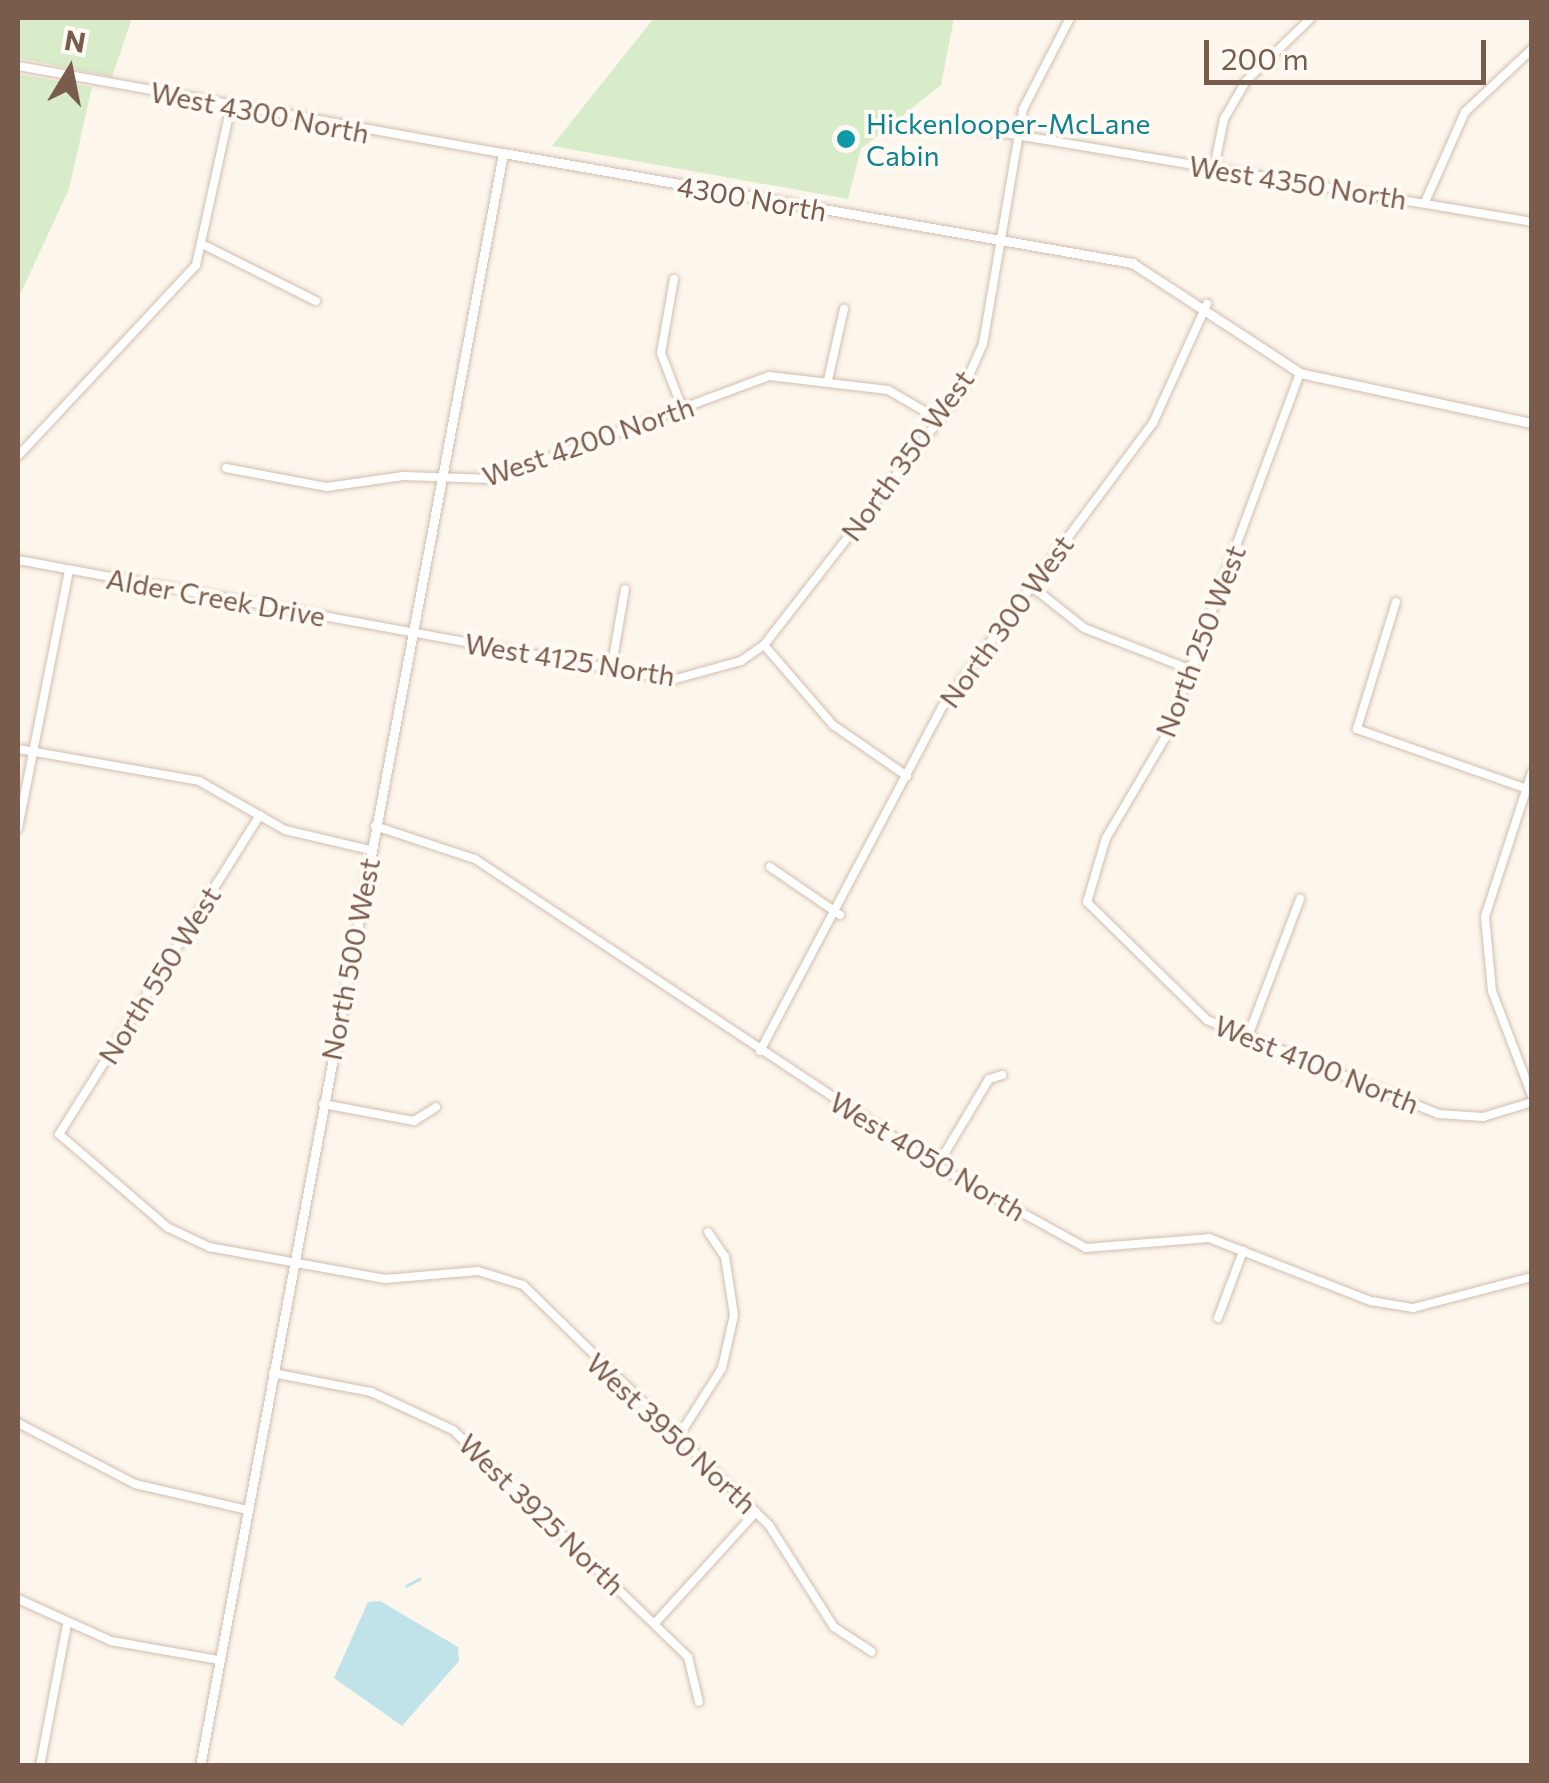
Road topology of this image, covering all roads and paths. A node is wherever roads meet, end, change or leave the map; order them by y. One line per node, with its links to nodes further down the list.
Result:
1 (1070, 18): 7 (street, North 350 West)
2 (1311, 18): 9 (street)
3 (1532, 49): 10 (street)
4 (18, 66): 5 (street, West 4300 North)
5 (231, 106): 8 (street, West 4300 North); 13 (street)
6 (945, 123): 7 (street, West 4350 North)
7 (1018, 136): 9 (street, West 4350 North); 12 (street, North 350 West)
8 (503, 153): 12 (street, 4300 North); 25 (street, North 500 West)
9 (1214, 168): 10 (street, West 4350 North)
10 (1425, 202): 11 (street, West 4350 North)
11 (1532, 222)
12 (1002, 236): 16 (street, 4300 North); 21 (street, North 350 West)
13 (206, 246): 15 (street); 23 (street)
14 (674, 279): 20 (street)
15 (316, 301)
16 (1206, 304): 18 (street, 4300 North); 28 (street, North 300 West)
17 (844, 309): 19 (street)
18 (1300, 373): 22 (street); 34 (street, North 250 West)
19 (828, 380): 20 (street, West 4200 North); 21 (street, West 4200 North)
20 (682, 408): 25 (street, West 4200 North)
21 (940, 420): 32 (street, North 350 West)
22 (1532, 423)
23 (18, 456)
24 (226, 468): 25 (street, West 4200 North)
25 (442, 482): 31 (street, North 500 West)
26 (18, 560): 27 (street, Alder Creek Drive)
27 (69, 570): 31 (street, Alder Creek Drive); 36 (street)
28 (1030, 585): 34 (street); 38 (street, North 300 West)
29 (625, 589): 33 (street)
30 (1396, 602): 39 (street)
31 (414, 633): 33 (street, West 4125 North); 41 (street, North 500 West)
32 (764, 645): 33 (street, West 4125 North); 38 (street)
33 (612, 670)
34 (1192, 670): 46 (street, North 250 West)
35 (18, 750): 36 (street)
36 (36, 753): 40 (street); 42 (street)
37 (1532, 772): 39 (street)
38 (907, 776): 47 (street, North 300 West)
39 (1526, 788): 51 (street)
40 (260, 815): 43 (street); 54 (street, North 550 West)
41 (375, 826): 43 (street, North 500 West); 49 (street, West 4050 North)
42 (18, 828)
43 (370, 850): 52 (street, North 500 West)
44 (770, 867): 47 (street)
45 (1300, 900): 48 (street)
46 (1087, 902): 48 (street, West 4100 North)
47 (840, 915): 49 (street, North 300 West)
48 (1248, 1036): 51 (street, West 4100 North)
49 (760, 1051): 55 (street, West 4050 North)
50 (1002, 1075): 55 (street)
51 (1532, 1099)
52 (323, 1104): 53 (street); 58 (street, North 500 West)
53 (436, 1107)
54 (59, 1134): 58 (street, West 3950 North)
55 (937, 1166): 57 (street, West 4050 North)
56 (708, 1232): 63 (street)
57 (1243, 1251): 59 (street, West 4050 North); 60 (street)
58 (293, 1264): 61 (street, North 500 West); 63 (street, West 3950 North)
59 (1532, 1277)
60 (1218, 1318)
61 (273, 1374): 64 (street, North 500 West); 67 (street, West 3925 North)
62 (18, 1422): 64 (street)
63 (677, 1439): 65 (street, West 3950 North)
64 (248, 1510): 70 (street, North 500 West)
65 (756, 1512): 67 (street); 69 (street, West 3950 North)
66 (18, 1599): 68 (street)
67 (655, 1623): 71 (street, West 3925 North)
68 (67, 1625): 70 (street); 72 (street)
69 (872, 1652)
70 (219, 1660): 73 (street, North 500 West)
71 (699, 1702)
72 (40, 1766)
73 (200, 1766)

